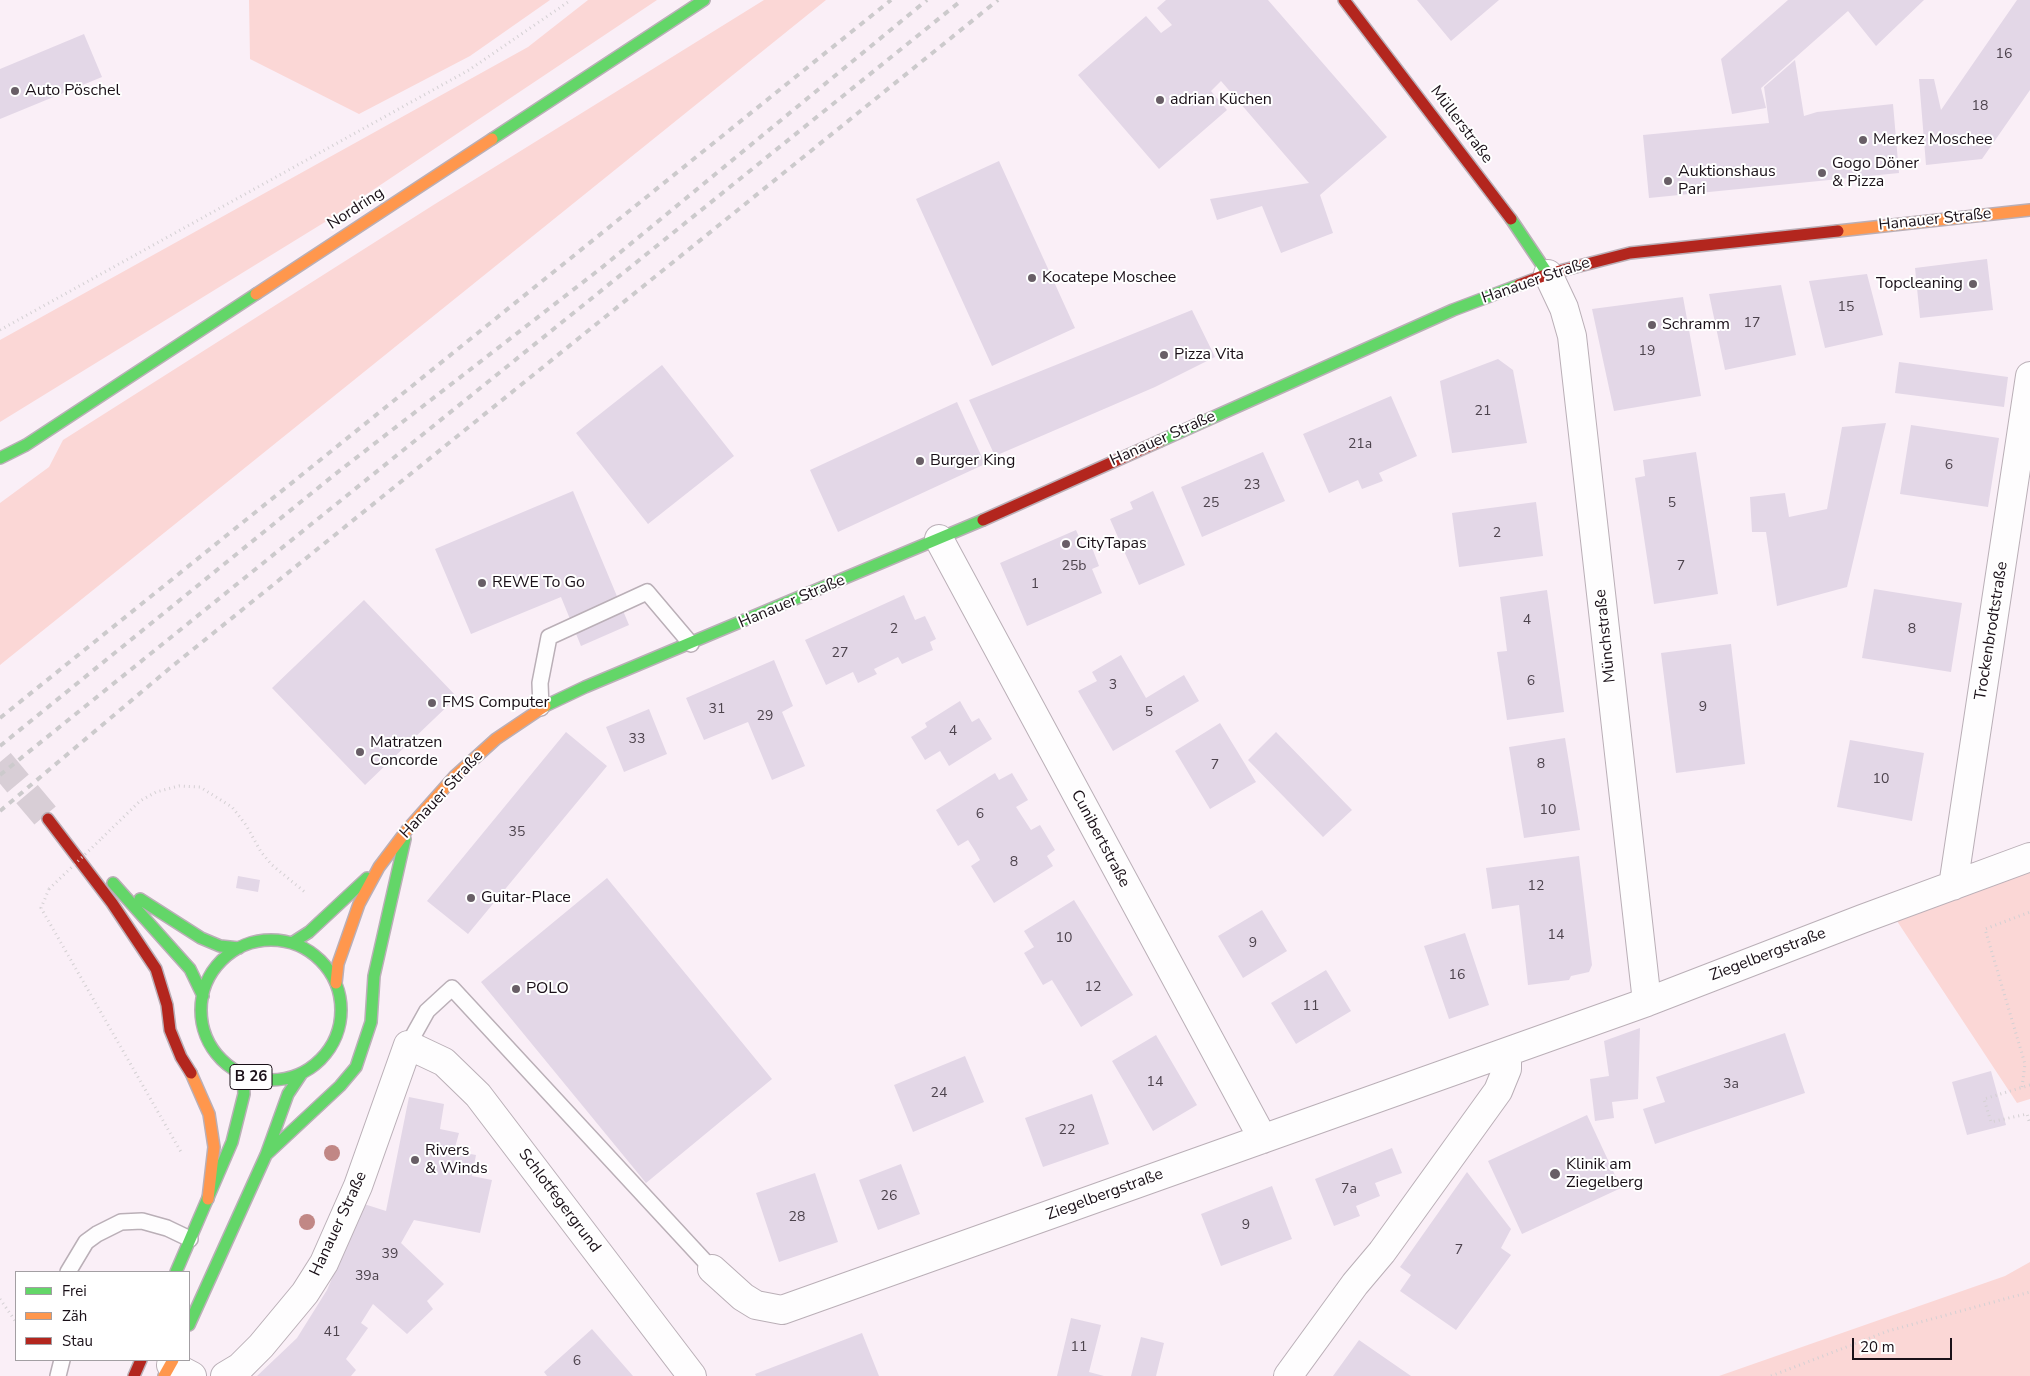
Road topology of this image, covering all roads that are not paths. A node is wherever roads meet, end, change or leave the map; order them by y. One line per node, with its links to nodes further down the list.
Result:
1 (704, 0): 6 (main road, Nordring)
2 (1344, 0): 4 (main road, Müllerstraße)
3 (2030, 210): 4 (main road, Hanauer Straße / B 26)
4 (1548, 274): 9 (main road, Hanauer Straße / B 26); 23 (street, Münchstraße)
5 (2030, 376): 18 (street, Trockenbrodtstraße)
6 (26, 445): 7 (main road, Nordring); 8 (main road, Nordring)
7 (0, 458)
8 (0, 468)
9 (939, 539): 10 (main road, Hanauer Straße / B 26); 28 (street, Cunibertstraße)
10 (691, 644): 11 (main road, Hanauer Straße / B 26); 11 (lane)
11 (541, 708): 13 (main road, Hanauer Straße / B 26)
12 (48, 819): 14 (main road)
13 (407, 830): 16 (main road, Hanauer Straße / B 26); 29 (main road, B 26)
14 (69, 844): 17 (main road); 30 (main road)
15 (2030, 857): 18 (street, Ziegelbergstraße)
16 (380, 867): 19 (main road, Hanauer Straße / B 26); 21 (main road, Hanauer Straße / B 26)
17 (113, 883): 20 (main road); 22 (main road)
18 (1953, 886): 23 (street, Ziegelbergstraße)
19 (292, 943): 20 (main road, B 26); 21 (main road, B 26)
20 (239, 948): 22 (main road, B 26)
21 (336, 983): 26 (main road, B 26)
22 (202, 996): 27 (main road, B 26)
23 (1647, 1002): 25 (street, Ziegelbergstraße)
24 (408, 1045): 32 (lane); 40 (street, Hanauer Straße); 41 (street, Schlotfegergrund)
25 (1507, 1052): 28 (street, Ziegelbergstraße); 42 (street)
26 (302, 1073): 27 (main road, B 26); 29 (main road, B 26)
27 (244, 1075): 30 (main road, B 26)
28 (1262, 1138): 32 (street, Ziegelbergstraße)
29 (266, 1155): 35 (main road, B 26)
30 (208, 1199): 31 (main road, B 26)
31 (190, 1239): 33 (lane); 34 (main road, B 26)
32 (712, 1269)
33 (69, 1271)
34 (176, 1271)
35 (190, 1323)
36 (62, 1361): 38 (lane)
37 (141, 1361): 39 (main road)
38 (58, 1376)
39 (134, 1376)
40 (225, 1376)
41 (692, 1376)
42 (1288, 1376)

